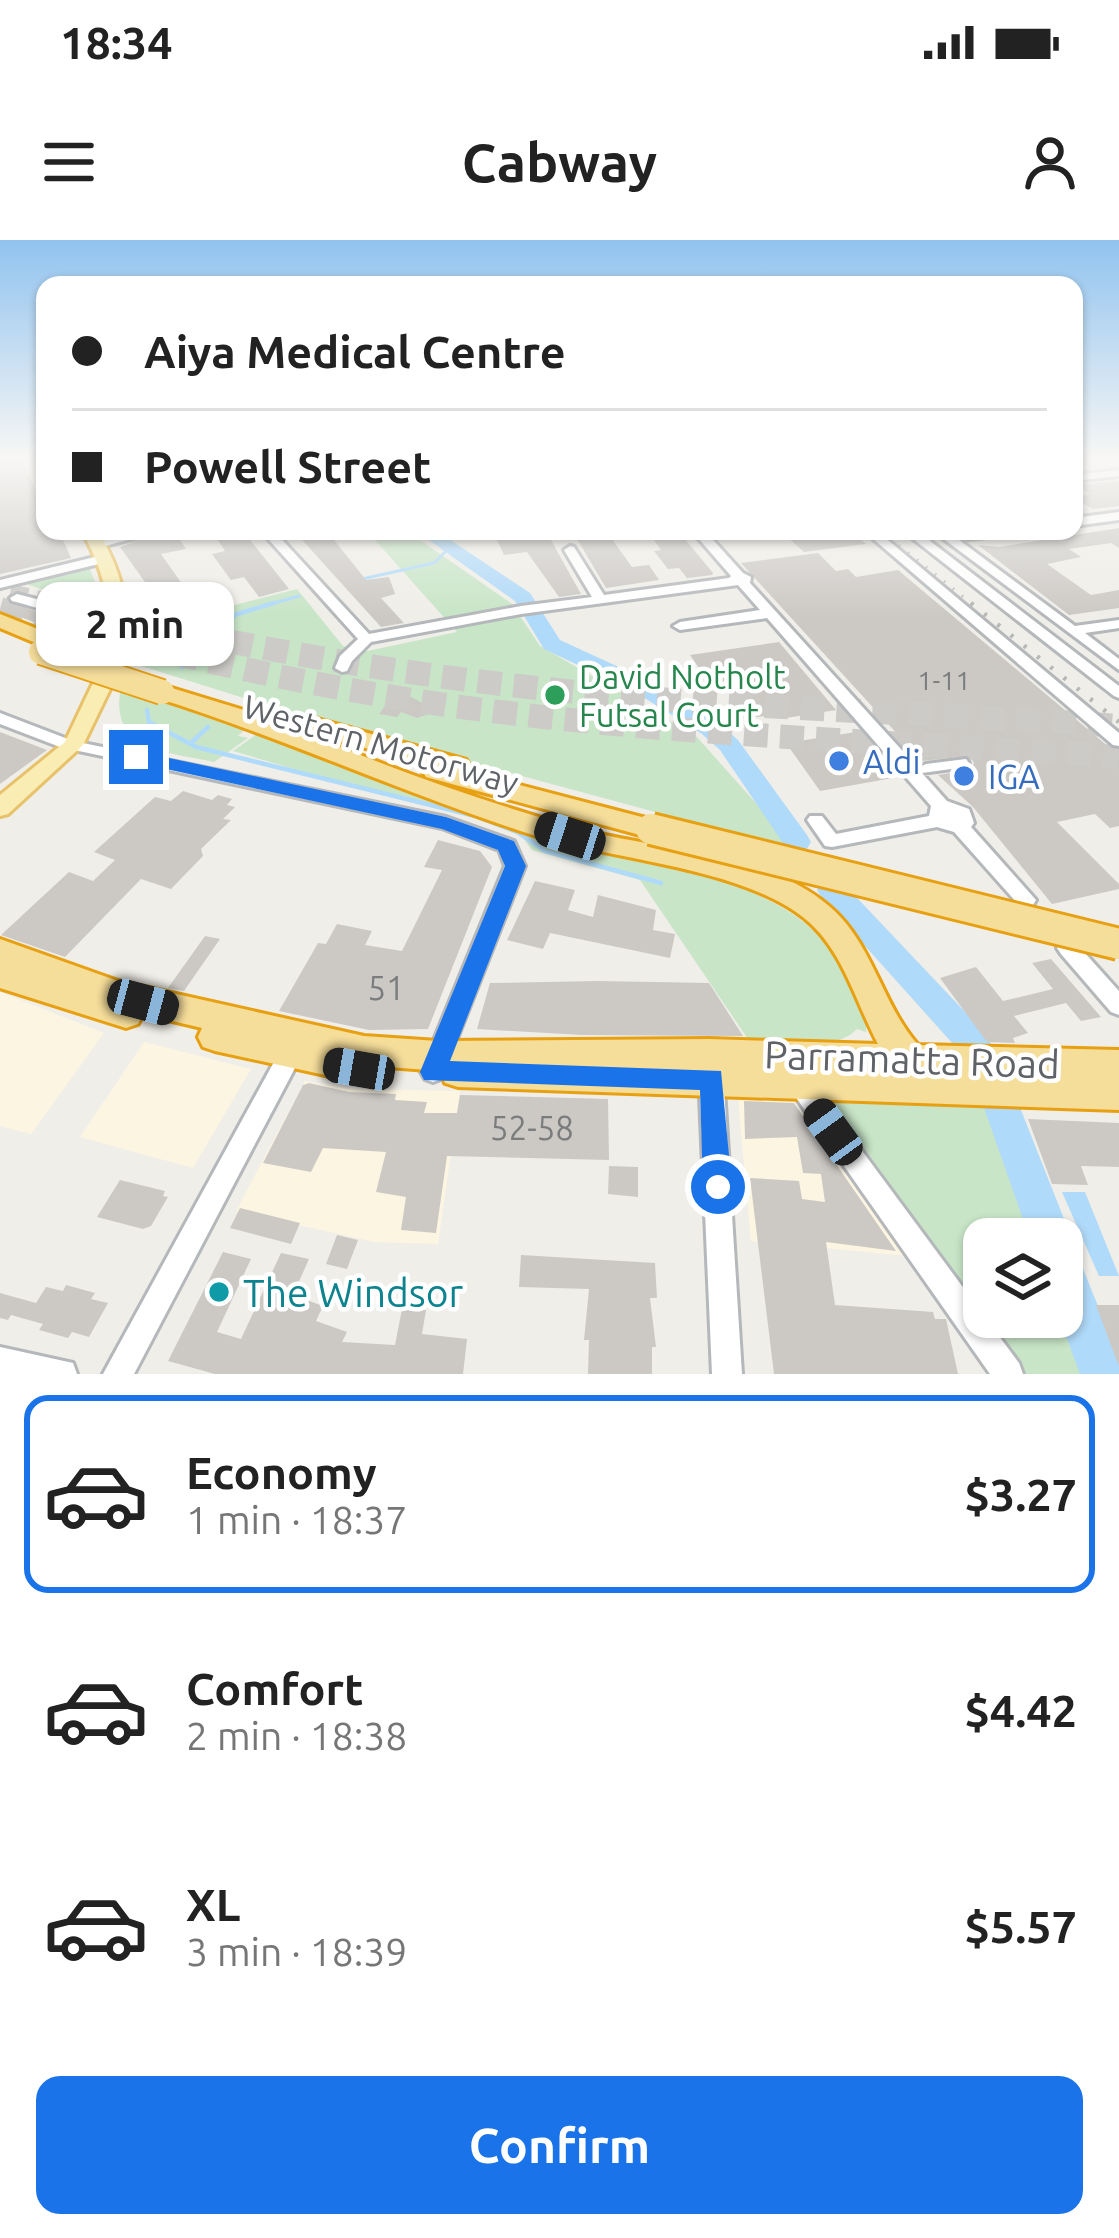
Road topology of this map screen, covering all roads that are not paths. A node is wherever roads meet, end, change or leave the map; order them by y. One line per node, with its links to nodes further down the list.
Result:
1 (1119, 516): 2 (street)
2 (1083, 521)
3 (275, 540): 21 (street)
4 (706, 540): 10 (street)
5 (880, 540): 31 (street)
6 (921, 540): 25 (street)
7 (951, 540): 19 (street)
8 (96, 545): 11 (street); 15 (main road)
9 (570, 550): 13 (street)
10 (738, 579): 13 (street); 14 (street)
11 (0, 584)
12 (16, 598): 15 (street)
13 (600, 599): 21 (street)
14 (771, 613): 18 (street); 36 (street)
15 (127, 619): 22 (main road)
16 (0, 620): 27 (highway, Western Motorway)
17 (1119, 623): 19 (street)
18 (680, 626)
19 (1072, 631): 24 (street)
20 (0, 638): 27 (highway, Western Motorway, bridge)
21 (366, 639): 23 (street)
22 (110, 658)
23 (342, 668)
24 (1119, 668): 25 (street)
25 (1094, 674): 28 (street)
26 (102, 685): 32 (main road)
27 (167, 688): 30 (highway, Western Motorway); 38 (highway, Western Motorway)
28 (1119, 693)
29 (0, 718): 32 (street)
30 (274, 728): 38 (highway, Western Motorway); 48 (highway)
31 (1119, 741)
32 (72, 744): 35 (main road); 49 (street)
33 (960, 763): 34 (street)
34 (926, 769)
35 (0, 808)
36 (947, 818): 37 (street); 39 (street)
37 (816, 820)
38 (653, 824): 40 (highway, Western Motorway); 41 (highway, Western Motorway, bridge)
39 (1026, 900)
40 (1119, 928)
41 (1119, 944)
42 (1068, 948): 45 (street)
43 (0, 951): 47 (highway, Parramatta Road)
44 (0, 975): 47 (highway, Parramatta Road)
45 (1108, 980): 46 (street)
46 (1119, 1006)
47 (294, 1047): 49 (highway, Parramatta Road); 54 (street)
48 (910, 1060): 50 (highway, Parramatta Road); 52 (highway, Parramatta Road)
49 (435, 1064): 50 (highway, Parramatta Road)
50 (711, 1066): 51 (highway, Parramatta Road); 57 (street)
51 (798, 1082): 52 (highway, Parramatta Road); 58 (street)
52 (1117, 1084)
53 (0, 1362): 55 (street)
54 (119, 1373): 56 (street)
55 (62, 1374)
56 (108, 1374)
57 (727, 1374)
58 (1008, 1374)

